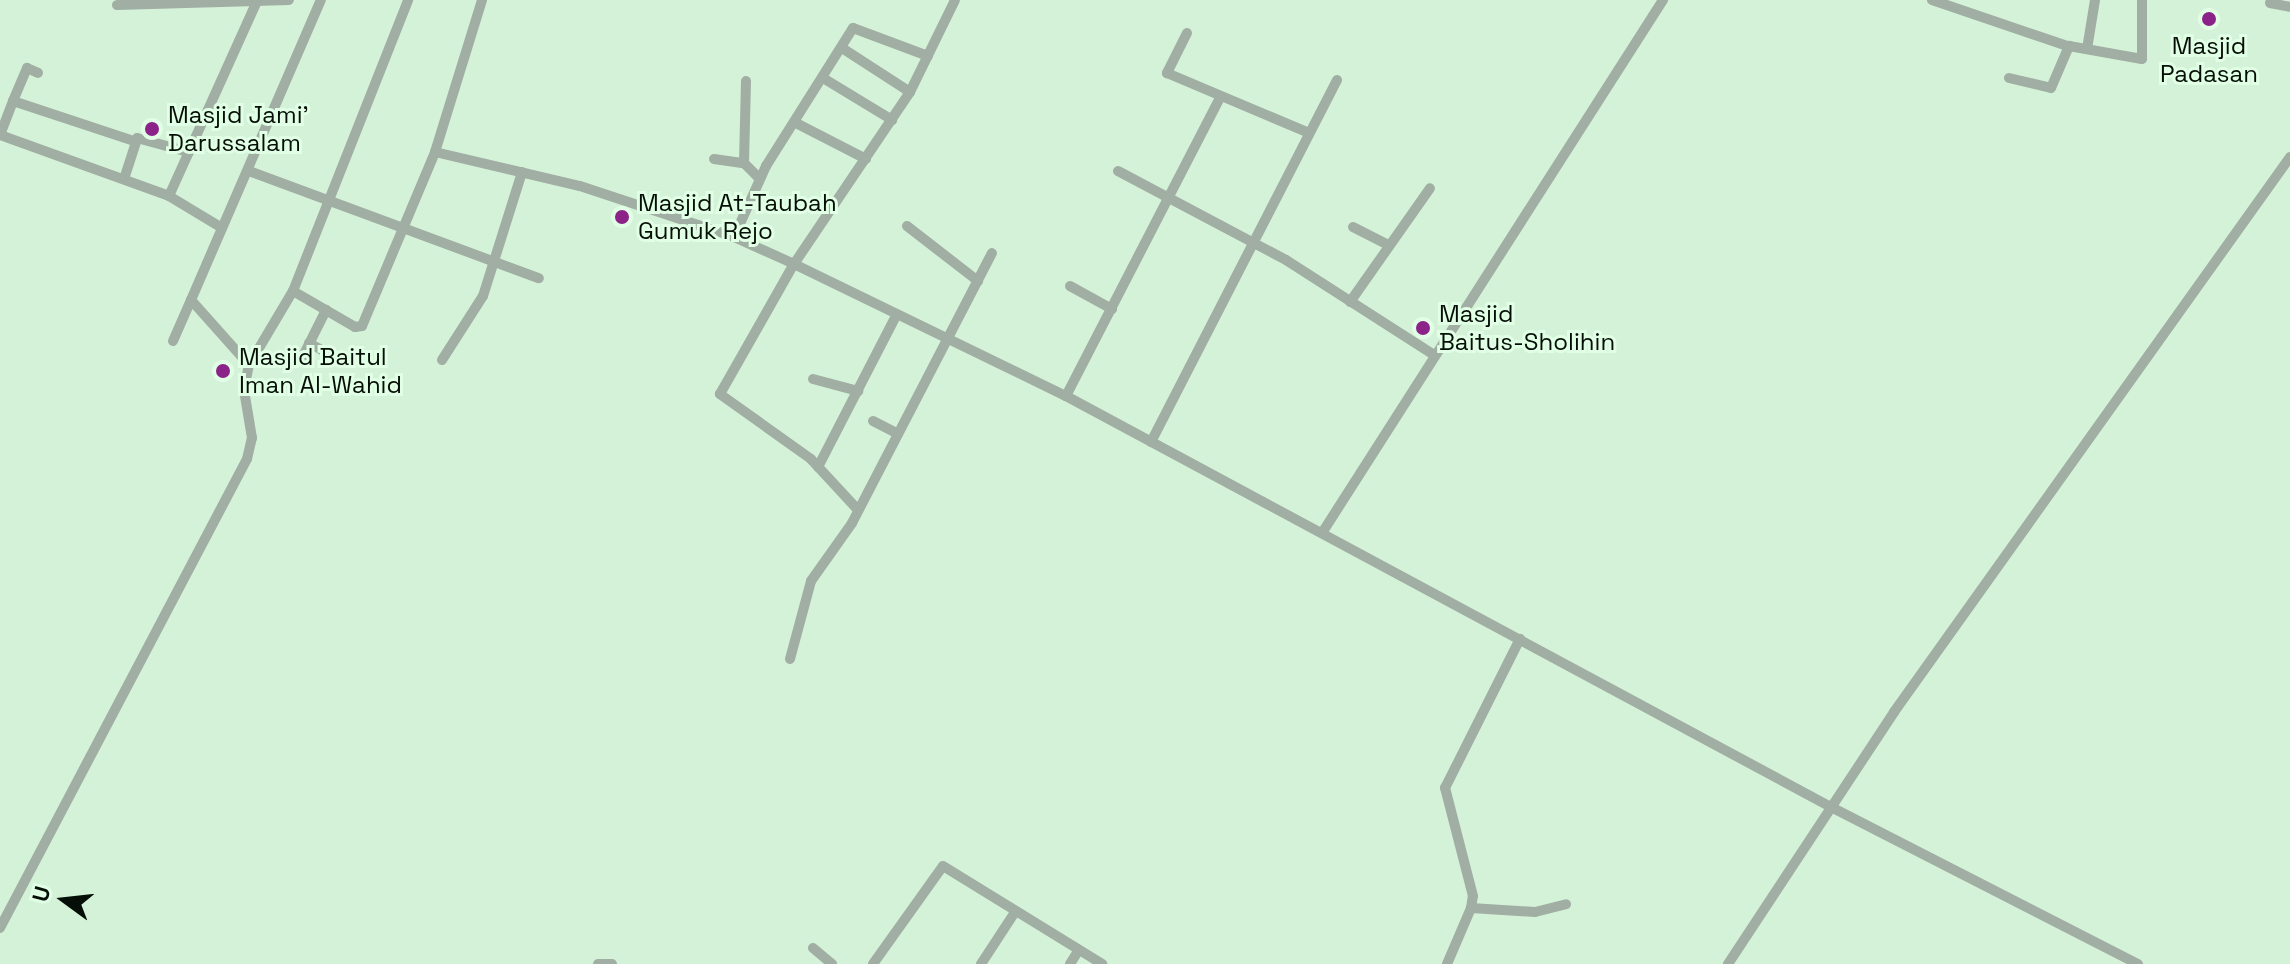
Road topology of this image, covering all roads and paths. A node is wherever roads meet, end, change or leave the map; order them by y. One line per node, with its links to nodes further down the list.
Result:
1 (289, 0): 10 (street)
2 (321, 0): 39 (street)
3 (408, 0): 47 (street)
4 (482, 0): 34 (street)
5 (955, 0): 19 (street)
6 (1663, 0): 70 (street)
7 (1932, 0): 16 (street)
8 (2095, 0): 18 (street)
9 (2142, 0): 18 (street)
10 (257, 1): 12 (street); 33 (street)
11 (2270, 1): 13 (street); 14 (street)
12 (117, 5)
13 (2290, 7)
14 (2269, 15)
15 (1187, 33): 26 (street)
16 (2067, 46): 18 (street); 22 (street)
17 (842, 48): 19 (street); 21 (street); 25 (street)
18 (2087, 49)
19 (928, 56): 25 (street)
20 (38, 73): 27 (street)
21 (823, 78): 28 (street); 29 (street)
22 (2009, 78)
23 (1337, 80): 30 (street)
24 (746, 81): 38 (street)
25 (910, 92): 28 (street)
26 (1220, 97): 30 (street); 46 (street)
27 (13, 101): 31 (street); 32 (street)
28 (892, 120): 36 (street)
29 (794, 122): 36 (street); 43 (street)
30 (1309, 133): 54 (street)
31 (0, 135): 42 (street)
32 (134, 141): 33 (street); 42 (street)
33 (189, 152): 45 (street)
34 (435, 152): 41 (street); 51 (street)
35 (714, 159): 38 (street)
36 (866, 159): 57 (street)
37 (2289, 160): 86 (street)
38 (744, 163): 43 (street)
39 (249, 171): 47 (street); 50 (street)
40 (1118, 171): 46 (street)
41 (522, 172): 52 (street); 56 (street)
42 (125, 176): 45 (street)
43 (759, 178): 52 (street)
44 (1430, 188): 53 (street)
45 (169, 196): 50 (street)
46 (1169, 200): 54 (street); 64 (street)
47 (329, 205): 51 (street); 60 (street)
48 (907, 226): 59 (street)
49 (1353, 227): 53 (street)
50 (222, 228): 62 (street)
51 (403, 230): 56 (street); 65 (street)
52 (734, 237): 57 (street)
53 (1387, 244): 63 (street)
54 (1254, 245): 63 (street); 80 (street)
55 (992, 253): 59 (street)
56 (496, 264): 58 (street); 73 (street)
57 (794, 264): 66 (street); 81 (street)
58 (539, 278)
59 (978, 281): 67 (street)
60 (295, 285): 65 (street); 74 (street)
61 (1070, 286): 64 (street)
62 (191, 300): 68 (street); 74 (street)
63 (1350, 302): 70 (street)
64 (1112, 309): 77 (street)
65 (326, 310): 69 (street)
66 (897, 314): 67 (street); 76 (street)
67 (948, 338): 77 (street); 79 (street)
68 (173, 341)
69 (309, 343): 71 (street); 72 (street)
70 (1434, 355): 83 (street)
71 (302, 358)
72 (340, 360)
73 (442, 360)
74 (249, 365): 90 (street)
75 (813, 379): 76 (street)
76 (858, 391): 81 (street)
77 (1066, 396): 80 (street)
78 (873, 421): 79 (street)
79 (898, 434): 82 (street)
80 (1151, 442): 83 (street)
81 (818, 467): 82 (street)
82 (858, 510): 85 (street)
83 (1322, 533): 84 (street)
84 (1520, 639): 86 (street); 88 (street)
85 (790, 659)
86 (1831, 807): 101 (street); 102 (street)
87 (1566, 904): 88 (street)
88 (1471, 908): 100 (street)
89 (1015, 912): 92 (street); 96 (street); 97 (street)
90 (0, 928)
91 (813, 948): 95 (street)
92 (1078, 951): 98 (street); 99 (street)
93 (598, 964): 94 (street)
94 (612, 964)
95 (832, 964)
96 (873, 964)
97 (981, 964)
98 (1070, 964)
99 (1102, 964)
100 (1447, 964)
101 (1728, 964)
102 (2138, 964)

